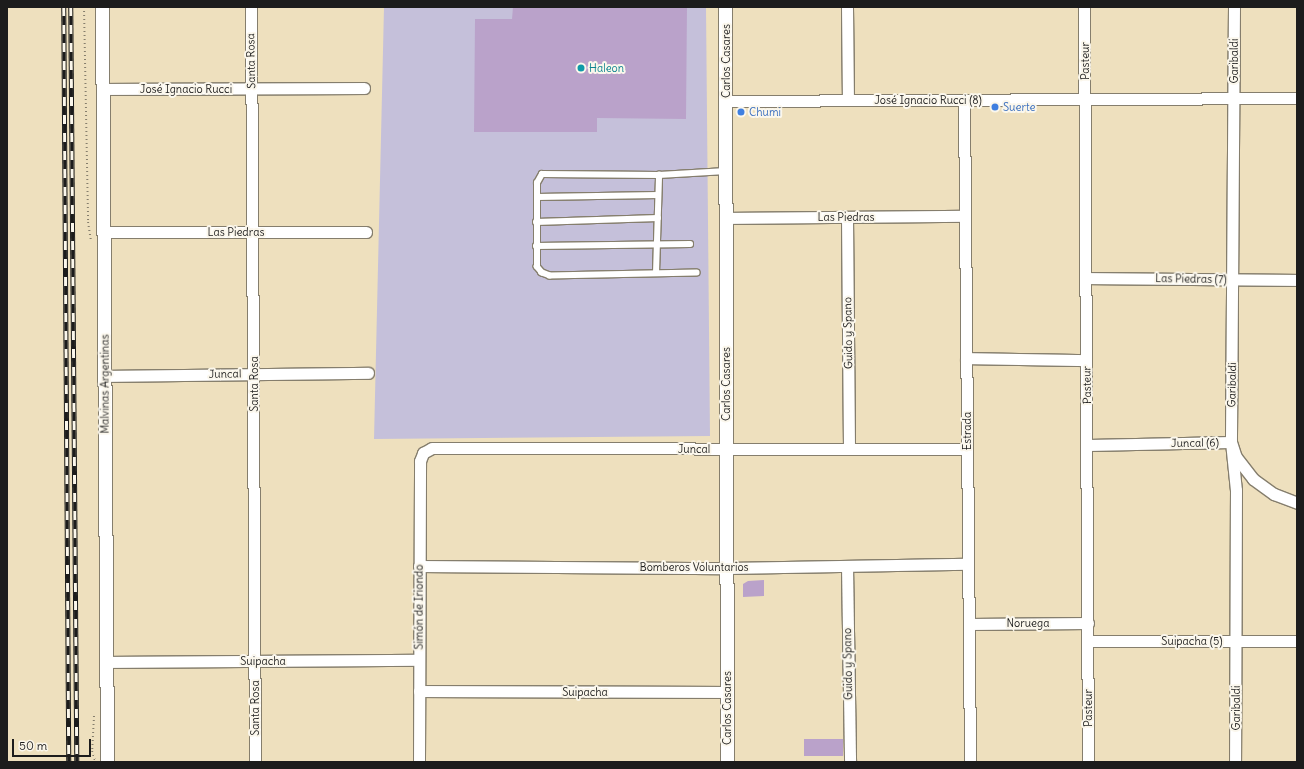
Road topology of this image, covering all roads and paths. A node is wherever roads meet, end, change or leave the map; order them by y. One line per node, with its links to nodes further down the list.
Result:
1 (84, 7): 32 (path)
2 (102, 7): 10 (street, Malvinas Argentinas)
3 (251, 7): 8 (street, Santa Rosa)
4 (725, 7): 16 (street, Carlos Casares)
5 (847, 7): 14 (street)
6 (1084, 7): 13 (street, Pasteur)
7 (1234, 7): 11 (street, Garibaldi)
8 (252, 88): 9 (street, José Ignacio Rucci); 10 (street, José Ignacio Rucci); 27 (street, Santa Rosa)
9 (364, 88)
10 (103, 90): 26 (street, Malvinas Argentinas)
11 (1234, 98): 12 (street, José Ignacio Rucci (8)); 13 (street, José Ignacio Rucci (8)); 36 (street, Garibaldi)
12 (1297, 98)
13 (1085, 99): 15 (street, José Ignacio Rucci (8)); 35 (street, Pasteur)
14 (848, 100): 15 (street, José Ignacio Rucci (8)); 16 (street, José Ignacio Rucci (8))
15 (964, 100): 21 (street, Estrada)
16 (726, 101): 17 (street, Carlos Casares)
17 (726, 171): 18 (lane); 24 (street, Carlos Casares)
18 (659, 175): 19 (lane); 20 (lane)
19 (658, 195): 20 (lane); 23 (lane)
20 (537, 197): 25 (lane)
21 (965, 216): 22 (street, Las Piedras); 38 (street, Estrada)
22 (847, 217): 24 (street, Las Piedras); 46 (street, Guido y Spano)
23 (658, 218): 25 (lane); 30 (lane)
24 (726, 218): 45 (street, Carlos Casares)
25 (536, 222): 31 (lane)
26 (105, 232): 27 (street, Las Piedras); 42 (street, Malvinas Argentinas)
27 (253, 232): 28 (street, Las Piedras); 40 (street, Santa Rosa)
28 (366, 232)
29 (690, 244): 30 (lane)
30 (657, 245): 31 (lane); 34 (lane)
31 (536, 246): 34 (lane)
32 (92, 247)
33 (697, 272): 34 (lane)
34 (656, 274)
35 (1086, 278): 36 (street, Las Piedras (7)); 39 (street, Pasteur)
36 (1234, 280): 37 (street, Las Piedras (7)); 43 (street, Garibaldi)
37 (1297, 280)
38 (966, 358): 39 (street); 47 (street, Estrada)
39 (1086, 360): 44 (street, Pasteur)
40 (254, 373): 41 (street, Juncal); 42 (street, Juncal); 60 (street, Santa Rosa)
41 (368, 373)
42 (106, 376): 61 (street, Malvinas Argentinas)
43 (1231, 442): 44 (street, Juncal (6)); 49 (street, Juncal (6)); 57 (street, Garibaldi)
44 (1088, 444): 54 (street, Pasteur)
45 (726, 449): 46 (street, Juncal); 48 (street, Juncal); 53 (street, Carlos Casares)
46 (849, 449): 47 (street, Juncal)
47 (967, 449): 50 (street, Estrada)
48 (423, 453): 51 (street, Simón de Iriondo)
49 (1297, 503)
50 (968, 564): 52 (street, Bomberos Voluntarios); 55 (street, Estrada)
51 (420, 566): 53 (street, Bomberos Voluntarios); 59 (street, Simón de Iriondo)
52 (847, 566): 53 (street, Bomberos Voluntarios); 70 (street, Guido y Spano)
53 (727, 568): 63 (street, Carlos Casares)
54 (1088, 623): 55 (street, Noruega); 56 (street, Pasteur)
55 (969, 624): 71 (street, Estrada)
56 (1088, 641): 57 (street, Suipacha (5)); 72 (street, Pasteur)
57 (1236, 641): 58 (street, Suipacha (5)); 73 (street, Garibaldi)
58 (1297, 641)
59 (419, 660): 60 (street, Suipacha); 62 (street, Simón de Iriondo)
60 (254, 661): 61 (street, Suipacha); 67 (street, Santa Rosa)
61 (107, 662): 66 (street, Malvinas Argentinas)
62 (419, 691): 63 (street, Suipacha); 68 (street, Simón de Iriondo)
63 (727, 692): 69 (street, Carlos Casares)
64 (94, 711): 65 (path)
65 (95, 762)
66 (107, 762)
67 (255, 762)
68 (419, 762)
69 (727, 762)
70 (850, 762)
71 (970, 762)
72 (1088, 762)
73 (1235, 762)

